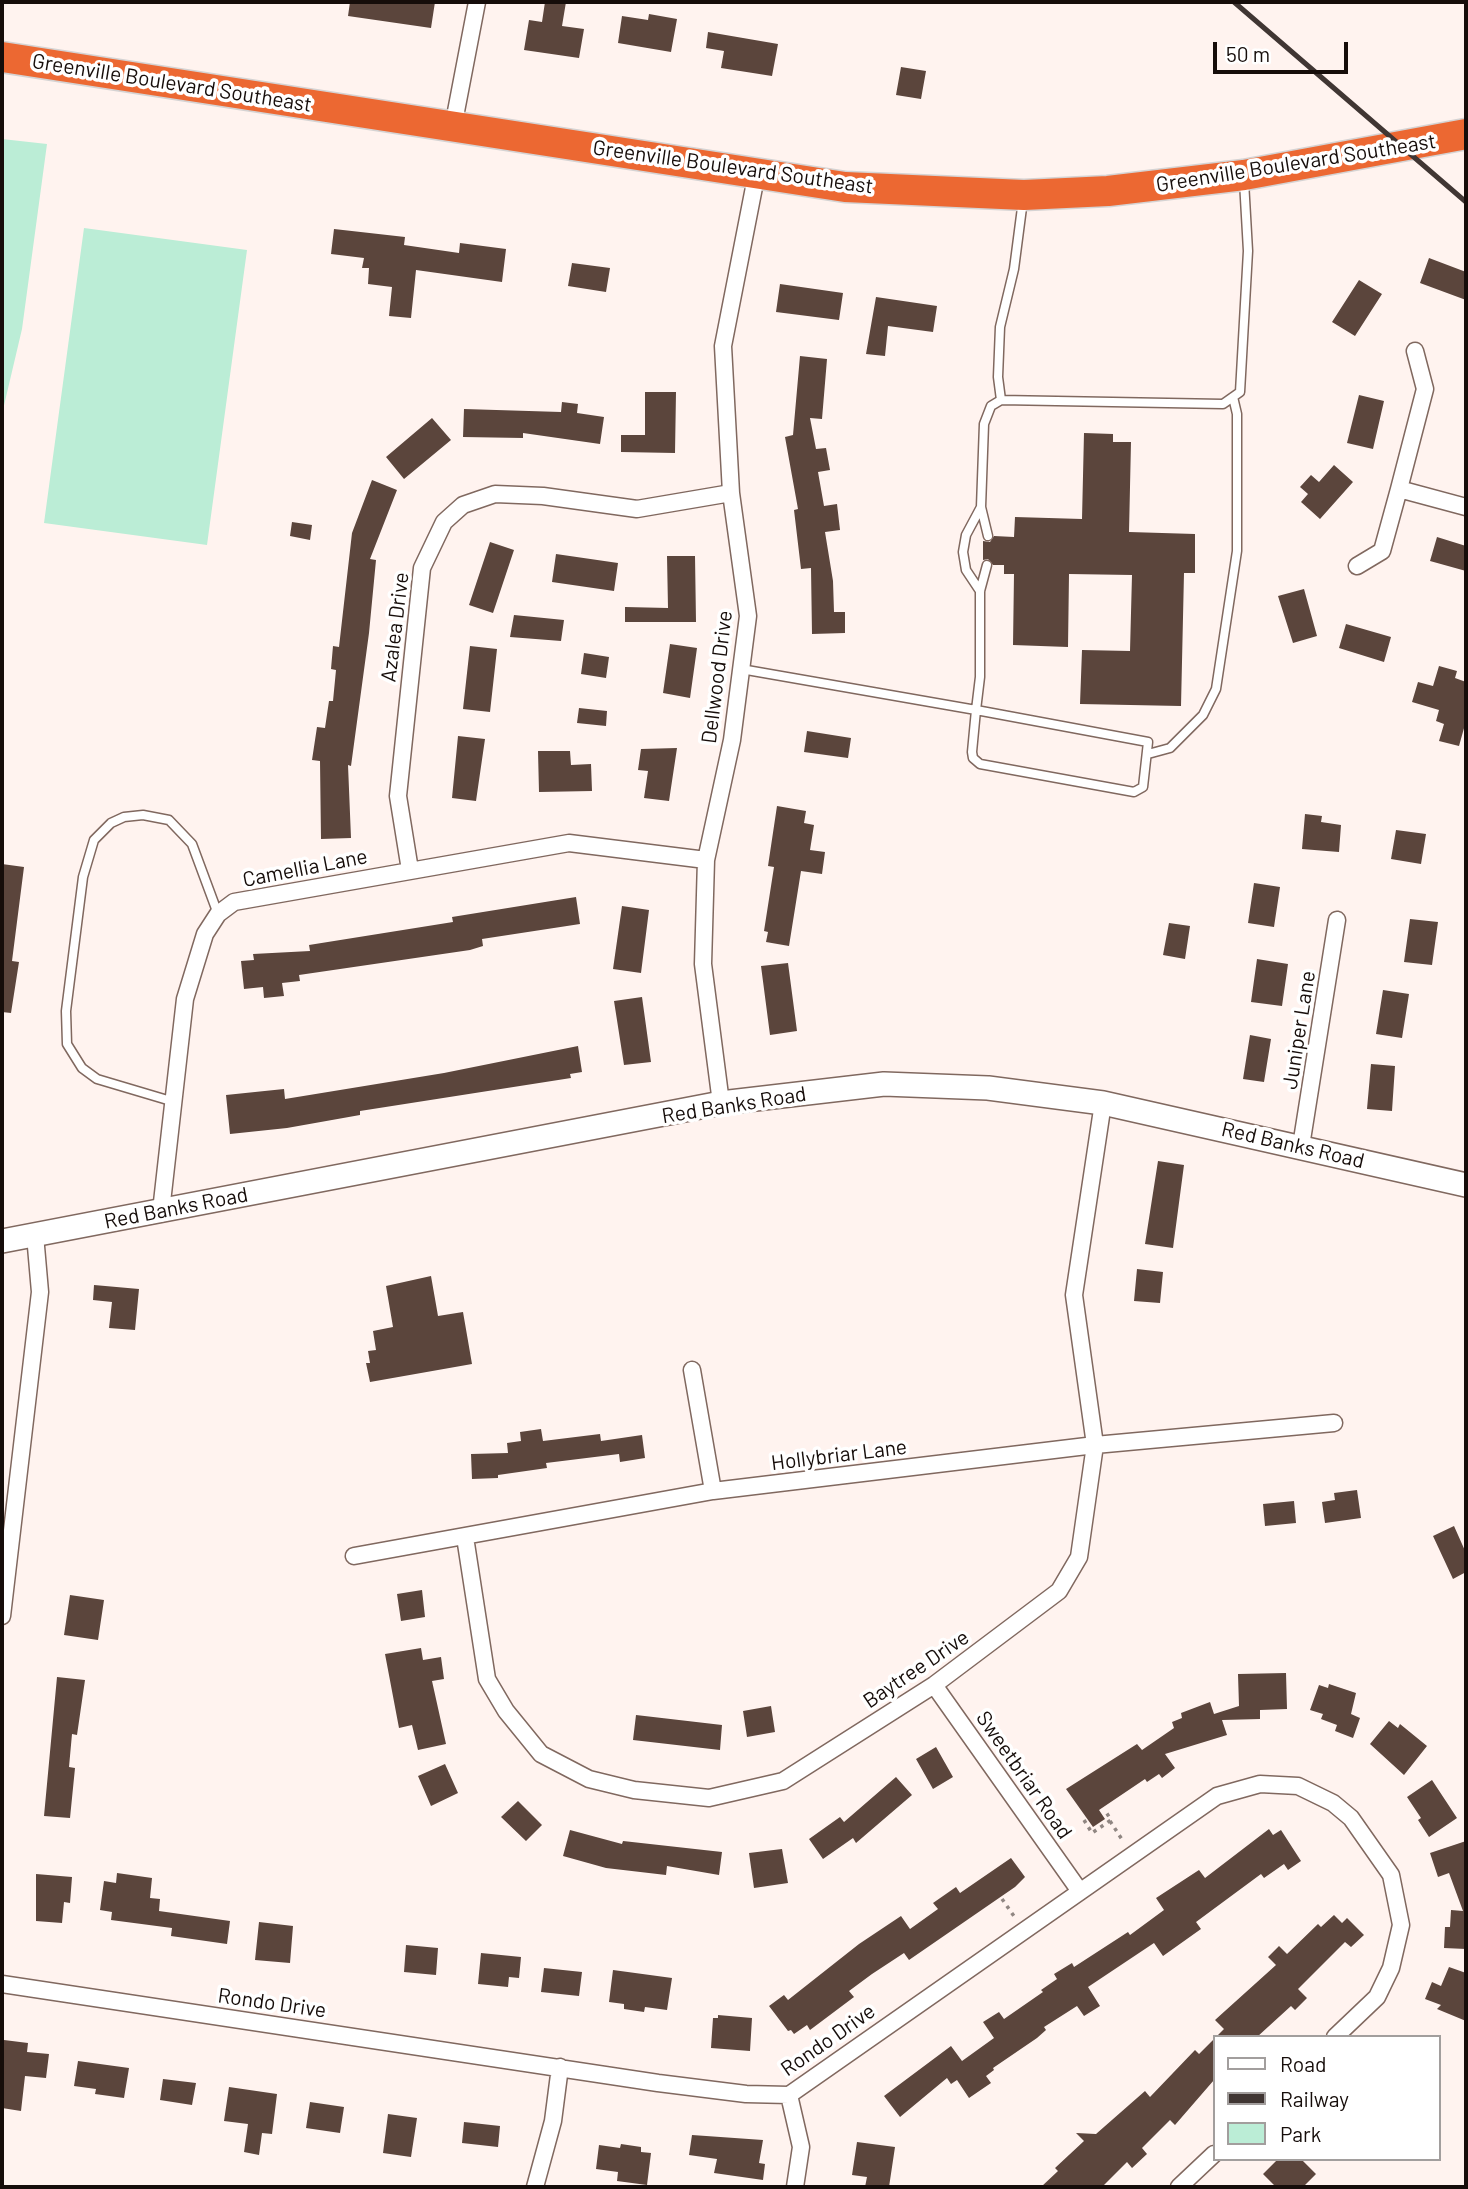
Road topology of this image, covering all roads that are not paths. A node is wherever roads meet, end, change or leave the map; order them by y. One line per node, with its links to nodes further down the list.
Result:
1 (477, 2): 3 (street)
2 (2, 57): 3 (highway, Greenville Boulevard Southeast)
3 (453, 127): 5 (highway, Greenville Boulevard Southeast)
4 (1466, 134): 6 (highway, Greenville Boulevard Southeast)
5 (757, 172): 7 (highway, Greenville Boulevard Southeast); 12 (street, Dellwood Drive)
6 (1244, 175): 7 (highway, Greenville Boulevard Southeast); 9 (lane)
7 (1024, 195): 10 (lane)
8 (1415, 351): 11 (street)
9 (1233, 397): 10 (lane); 21 (lane)
10 (1001, 400): 13 (lane)
11 (1399, 489): 14 (street); 17 (street)
12 (731, 493): 19 (street, Dellwood Drive); 23 (street, Azalea Drive)
13 (981, 507): 15 (lane); 18 (lane)
14 (1466, 507)
15 (988, 536)
16 (987, 565): 18 (lane)
17 (1357, 566)
18 (980, 591): 20 (lane)
19 (741, 668): 20 (lane); 22 (street, Dellwood Drive)
20 (976, 710): 21 (lane); 21 (lane)
21 (1149, 754)
22 (706, 860): 23 (street, Camellia Lane); 28 (street, Dellwood Drive)
23 (410, 870): 24 (street, Camellia Lane)
24 (218, 914): 26 (street); 26 (lane)
25 (1337, 920): 29 (street, Juniper Lane)
26 (172, 1101): 31 (street)
27 (1102, 1102): 28 (street, Red Banks Road); 29 (street, Red Banks Road); 36 (street, Baytree Drive)
28 (721, 1104): 31 (street, Red Banks Road)
29 (1301, 1146): 30 (street, Red Banks Road)
30 (1466, 1185)
31 (161, 1211): 32 (street, Red Banks Road)
32 (35, 1235): 33 (street, Red Banks Road); 40 (street)
33 (2, 1241)
34 (692, 1370): 37 (street)
35 (1334, 1423): 36 (street, Hollybriar Lane)
36 (1094, 1446): 37 (street, Hollybriar Lane); 41 (street, Baytree Drive)
37 (713, 1491): 38 (street, Hollybriar Lane)
38 (465, 1537): 39 (street, Hollybriar Lane); 41 (street, Baytree Drive)
39 (354, 1556)
40 (2, 1611)
41 (934, 1685): 42 (street, Sweetbriar Road)
42 (1079, 1890): 44 (street, Rondo Drive); 46 (street, Rondo Drive)
43 (2, 1983): 45 (street, Rondo Drive)
44 (1337, 2035)
45 (560, 2067): 46 (street, Rondo Drive); 48 (street)
46 (789, 2095): 49 (street)
47 (1212, 2156): 50 (street)
48 (536, 2187)
49 (795, 2187)
50 (1179, 2187)

